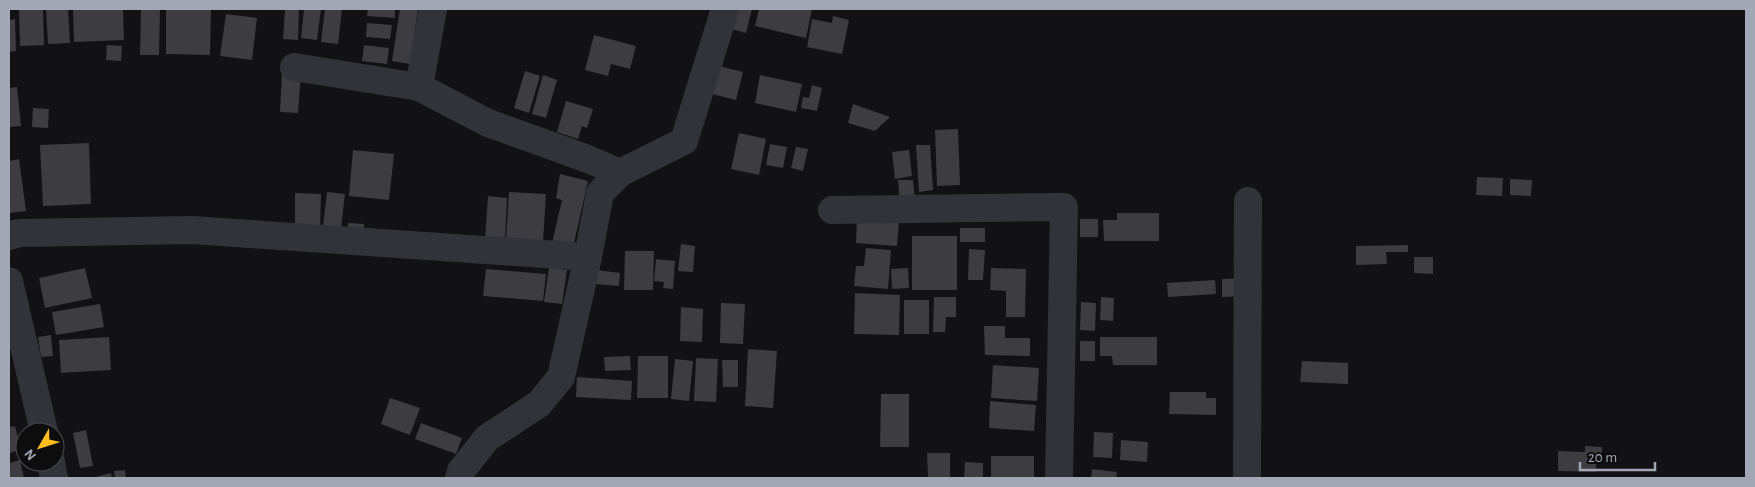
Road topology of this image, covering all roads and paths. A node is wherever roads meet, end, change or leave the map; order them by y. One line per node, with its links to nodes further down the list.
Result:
1 (433, 9): 4 (street)
2 (725, 9): 5 (street)
3 (294, 67): 4 (street)
4 (419, 87): 5 (street)
5 (620, 173): 9 (street)
6 (1248, 201): 14 (street)
7 (832, 210): 13 (street)
8 (9, 236): 9 (street)
9 (588, 256): 12 (street)
10 (9, 280): 11 (street)
11 (42, 422)
12 (459, 478)
13 (1059, 478)
14 (1247, 478)

